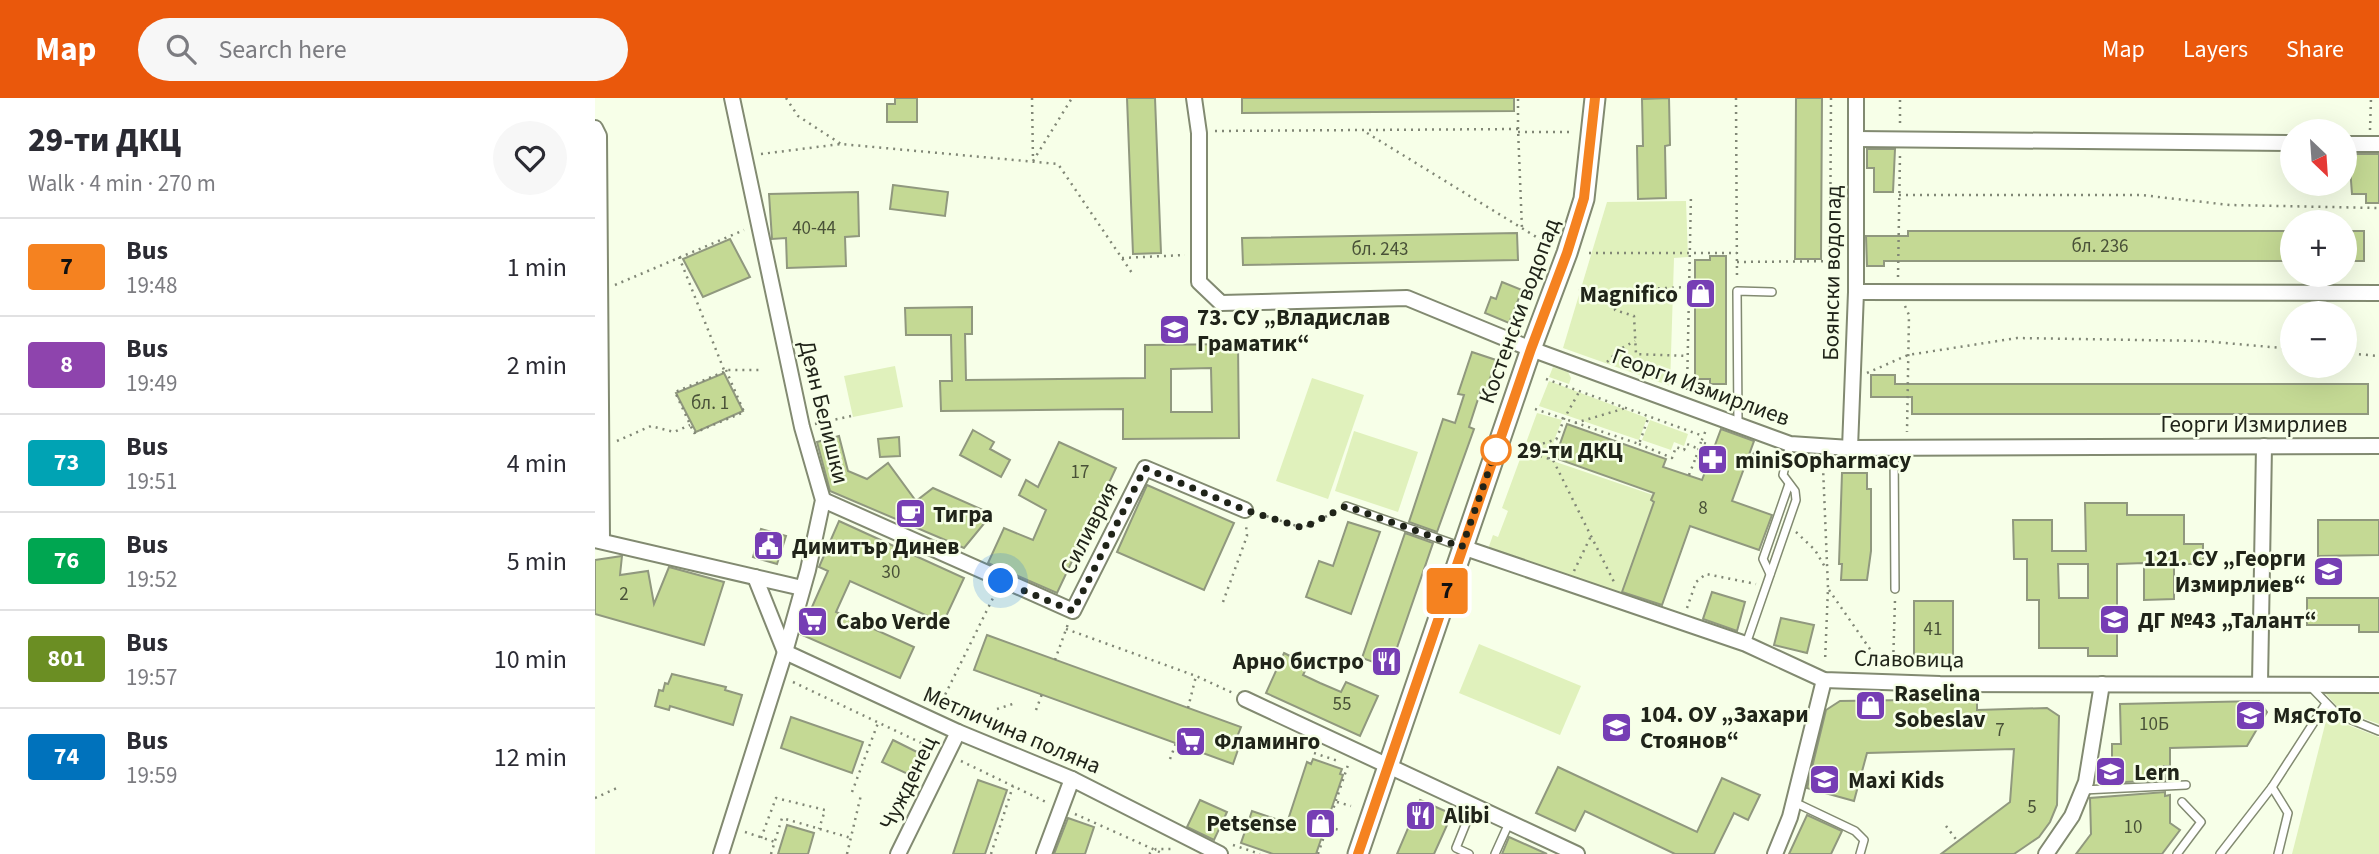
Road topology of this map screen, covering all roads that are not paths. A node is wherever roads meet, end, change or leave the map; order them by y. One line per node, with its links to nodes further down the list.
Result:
1 (732, 98): 19 (street, Деян Белишки)
2 (1194, 98): 11 (street, Георги Измирлиев)
3 (1595, 98): 11 (street, Костенски водопад)
4 (1856, 98): 6 (street, Боянски водопад)
5 (595, 128): 22 (street)
6 (1856, 139): 7 (street); 9 (street, Боянски водопад)
7 (2280, 143)
8 (1772, 292): 12 (lane)
9 (1856, 292): 10 (street); 16 (street, Боянски водопад)
10 (2379, 293)
11 (1531, 349): 12 (street, Георги Измирлиев); 23 (street, Костенски водопад)
12 (1738, 423): 13 (street, Георги Измирлиев)
13 (1790, 444): 16 (street, Георги Измирлиев); 18 (lane)
14 (2264, 446): 15 (street, Георги Измирлиев); 17 (street, Георги Измирлиев); 32 (street)
15 (2379, 446)
16 (1850, 448): 17 (street, Георги Измирлиев)
17 (1900, 448): 27 (lane)
18 (1789, 484): 24 (lane); 24 (lane)
19 (823, 500): 21 (street, Силиврия); 26 (street, Деян Белишки)
20 (1346, 506): 23 (lane)
21 (1245, 510)
22 (598, 540): 25 (street)
23 (1462, 547): 28 (street, Славовица); 39 (street, Костенски водопад)
24 (1770, 574): 28 (lane)
25 (755, 577): 26 (street); 29 (street)
26 (802, 588): 29 (street, Деян Белишки)
27 (1895, 589)
28 (1747, 644): 30 (street, Славовица)
29 (785, 652): 38 (street, Метличина поляна); 49 (street, Деян Белишки)
30 (1824, 680): 31 (street, Славовица); 44 (street)
31 (2102, 684): 32 (street, Славовица); 43 (street)
32 (2260, 684): 33 (street, Славовица)
33 (2308, 684): 34 (street, Славовица); 36 (lane)
34 (2379, 685)
35 (1245, 699): 39 (street)
36 (2325, 705): 37 (lane); 42 (lane)
37 (2379, 731)
38 (958, 732): 40 (street, Метличина поляна); 50 (street, Чужденец)
39 (1388, 765): 46 (street); 52 (street, Костенски водопад)
40 (1072, 779): 48 (street, Метличина поляна); 51 (street)
41 (2186, 785): 43 (lane)
42 (2272, 787): 60 (lane); 61 (lane)
43 (2083, 790): 58 (street)
44 (1794, 802): 56 (street); 57 (lane)
45 (2182, 802): 59 (lane)
46 (1473, 805): 47 (street); 53 (lane)
47 (1509, 822): 54 (lane); 55 (street)
48 (1217, 850)
49 (721, 854)
50 (898, 854)
51 (1044, 854)
52 (1358, 854)
53 (1469, 854)
54 (1495, 854)
55 (1577, 854)
56 (1775, 854)
57 (1860, 854)
58 (2046, 854)
59 (2177, 854)
60 (2220, 854)
61 (2278, 854)

